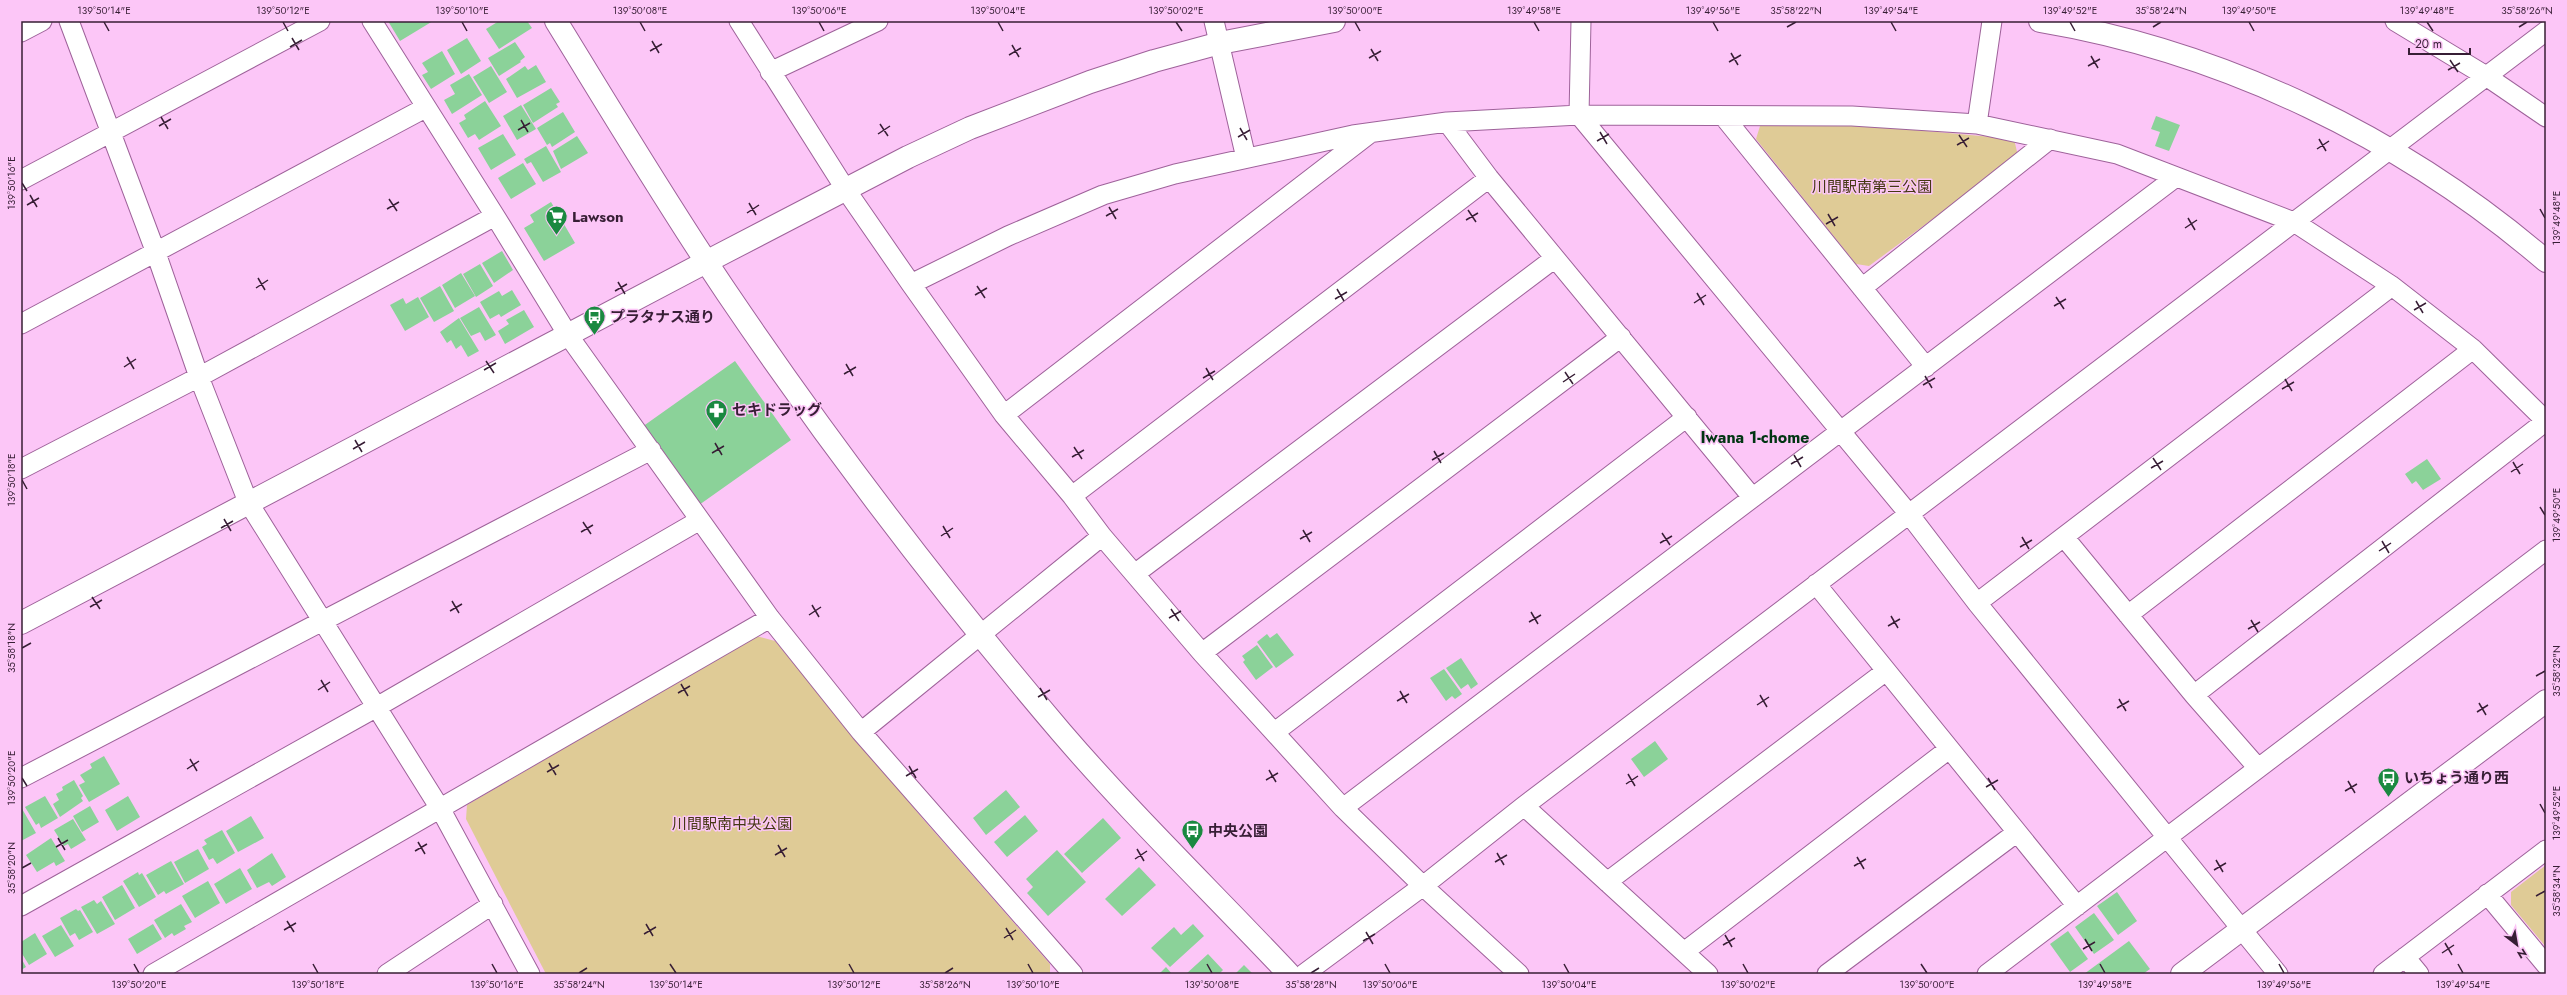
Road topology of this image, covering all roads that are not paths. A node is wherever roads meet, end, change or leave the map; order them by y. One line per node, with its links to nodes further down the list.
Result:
1 (42, 21): 15 (street)
2 (69, 21): 25 (street)
3 (320, 21): 25 (street)
4 (372, 21): 19 (street)
5 (556, 21): 39 (street)
6 (739, 21): 17 (street)
7 (878, 21): 17 (street)
8 (1214, 21): 16 (street)
9 (1334, 21): 16 (street)
10 (1581, 21): 20 (street)
11 (1992, 21): 24 (street)
12 (2040, 21): 28 (street)
13 (2395, 21): 18 (street)
14 (2546, 31): 18 (street)
15 (21, 32)
16 (1220, 43): 29 (street); 33 (street)
17 (770, 72): 33 (street)
18 (2486, 76): 22 (street); 28 (street)
19 (426, 108): 34 (street); 36 (street)
20 (1579, 115): 21 (street); 23 (street); 52 (street)
21 (1724, 117): 24 (street); 42 (street)
22 (2546, 117)
23 (1447, 122): 26 (street); 31 (street)
24 (1977, 124): 27 (street)
25 (110, 133): 32 (street); 36 (street)
26 (1370, 133): 29 (street); 49 (street)
27 (2050, 139): 30 (street); 42 (street)
28 (2389, 151): 35 (street); 38 (street)
29 (1246, 158): 40 (street)
30 (2176, 177): 35 (street); 47 (street)
31 (1489, 178): 37 (street); 55 (street)
32 (21, 180)
33 (846, 190): 39 (street); 40 (street)
34 (496, 216): 44 (street); 48 (street)
35 (2294, 222): 41 (street); 58 (street)
36 (156, 253): 43 (street); 48 (street)
37 (1555, 258): 45 (street); 63 (street)
38 (2546, 261)
39 (706, 262): 44 (street); 70 (street)
40 (911, 284): 49 (street)
41 (2392, 286): 46 (street); 61 (street)
42 (1862, 288): 47 (street)
43 (21, 324)
44 (568, 336): 53 (street); 57 (street)
45 (1620, 337): 50 (street); 71 (street)
46 (2473, 349): 51 (street); 66 (street)
47 (1926, 367): 52 (street)
48 (199, 377): 54 (street); 57 (street)
49 (1004, 415): 55 (street)
50 (1687, 417): 56 (street); 77 (street)
51 (2546, 421): 73 (street)
52 (1840, 432): 56 (street); 58 (street)
53 (651, 450): 59 (street); 68 (street)
54 (21, 469)
55 (1072, 496): 60 (street)
56 (1752, 497): 82 (street)
57 (248, 502): 68 (street); 69 (street)
58 (1909, 514): 64 (street); 65 (street)
59 (700, 520): 67 (street); 75 (street)
60 (1102, 536): 63 (street); 70 (street)
61 (2064, 536): 65 (street); 66 (street)
62 (2546, 550): 79 (street)
63 (1136, 573): 71 (street)
64 (1816, 584): 72 (street); 81 (street)
65 (1977, 603): 85 (street)
66 (2128, 615): 73 (street)
67 (770, 618): 76 (street); 83 (street)
68 (322, 620): 75 (street); 80 (street)
69 (21, 622)
70 (981, 636): 76 (street); 101 (street)
71 (1202, 653): 77 (street)
72 (1886, 671): 78 (street); 87 (street)
73 (2194, 695): 79 (street)
74 (2546, 702): 93 (street)
75 (375, 708): 83 (street); 91 (street)
76 (861, 732): 100 (street)
77 (1275, 732): 82 (street)
78 (1949, 749): 84 (street); 94 (street)
79 (2258, 768): 85 (street)
80 (21, 778)
81 (1524, 806): 87 (street); 88 (street)
82 (1343, 808): 88 (street)
83 (441, 810): 90 (street); 97 (street)
84 (2016, 833): 92 (street); 105 (street)
85 (2167, 836): 92 (street); 93 (street)
86 (2546, 850): 89 (street)
87 (1607, 882): 94 (street)
88 (1423, 886): 102 (street); 103 (street)
89 (2487, 894): 95 (street); 96 (street)
90 (492, 904): 98 (street); 99 (street)
91 (21, 906)
92 (2077, 906): 106 (street)
93 (2242, 928): 107 (street); 108 (street)
94 (1684, 952): 104 (street)
95 (2405, 957): 109 (street); 110 (street)
96 (2546, 965)
97 (153, 974)
98 (387, 974)
99 (530, 974)
100 (1072, 974)
101 (1289, 974)
102 (1304, 974)
103 (1520, 974)
104 (1708, 974)
105 (1827, 974)
106 (1987, 974)
107 (2182, 974)
108 (2278, 974)
109 (2383, 974)
110 (2418, 974)

